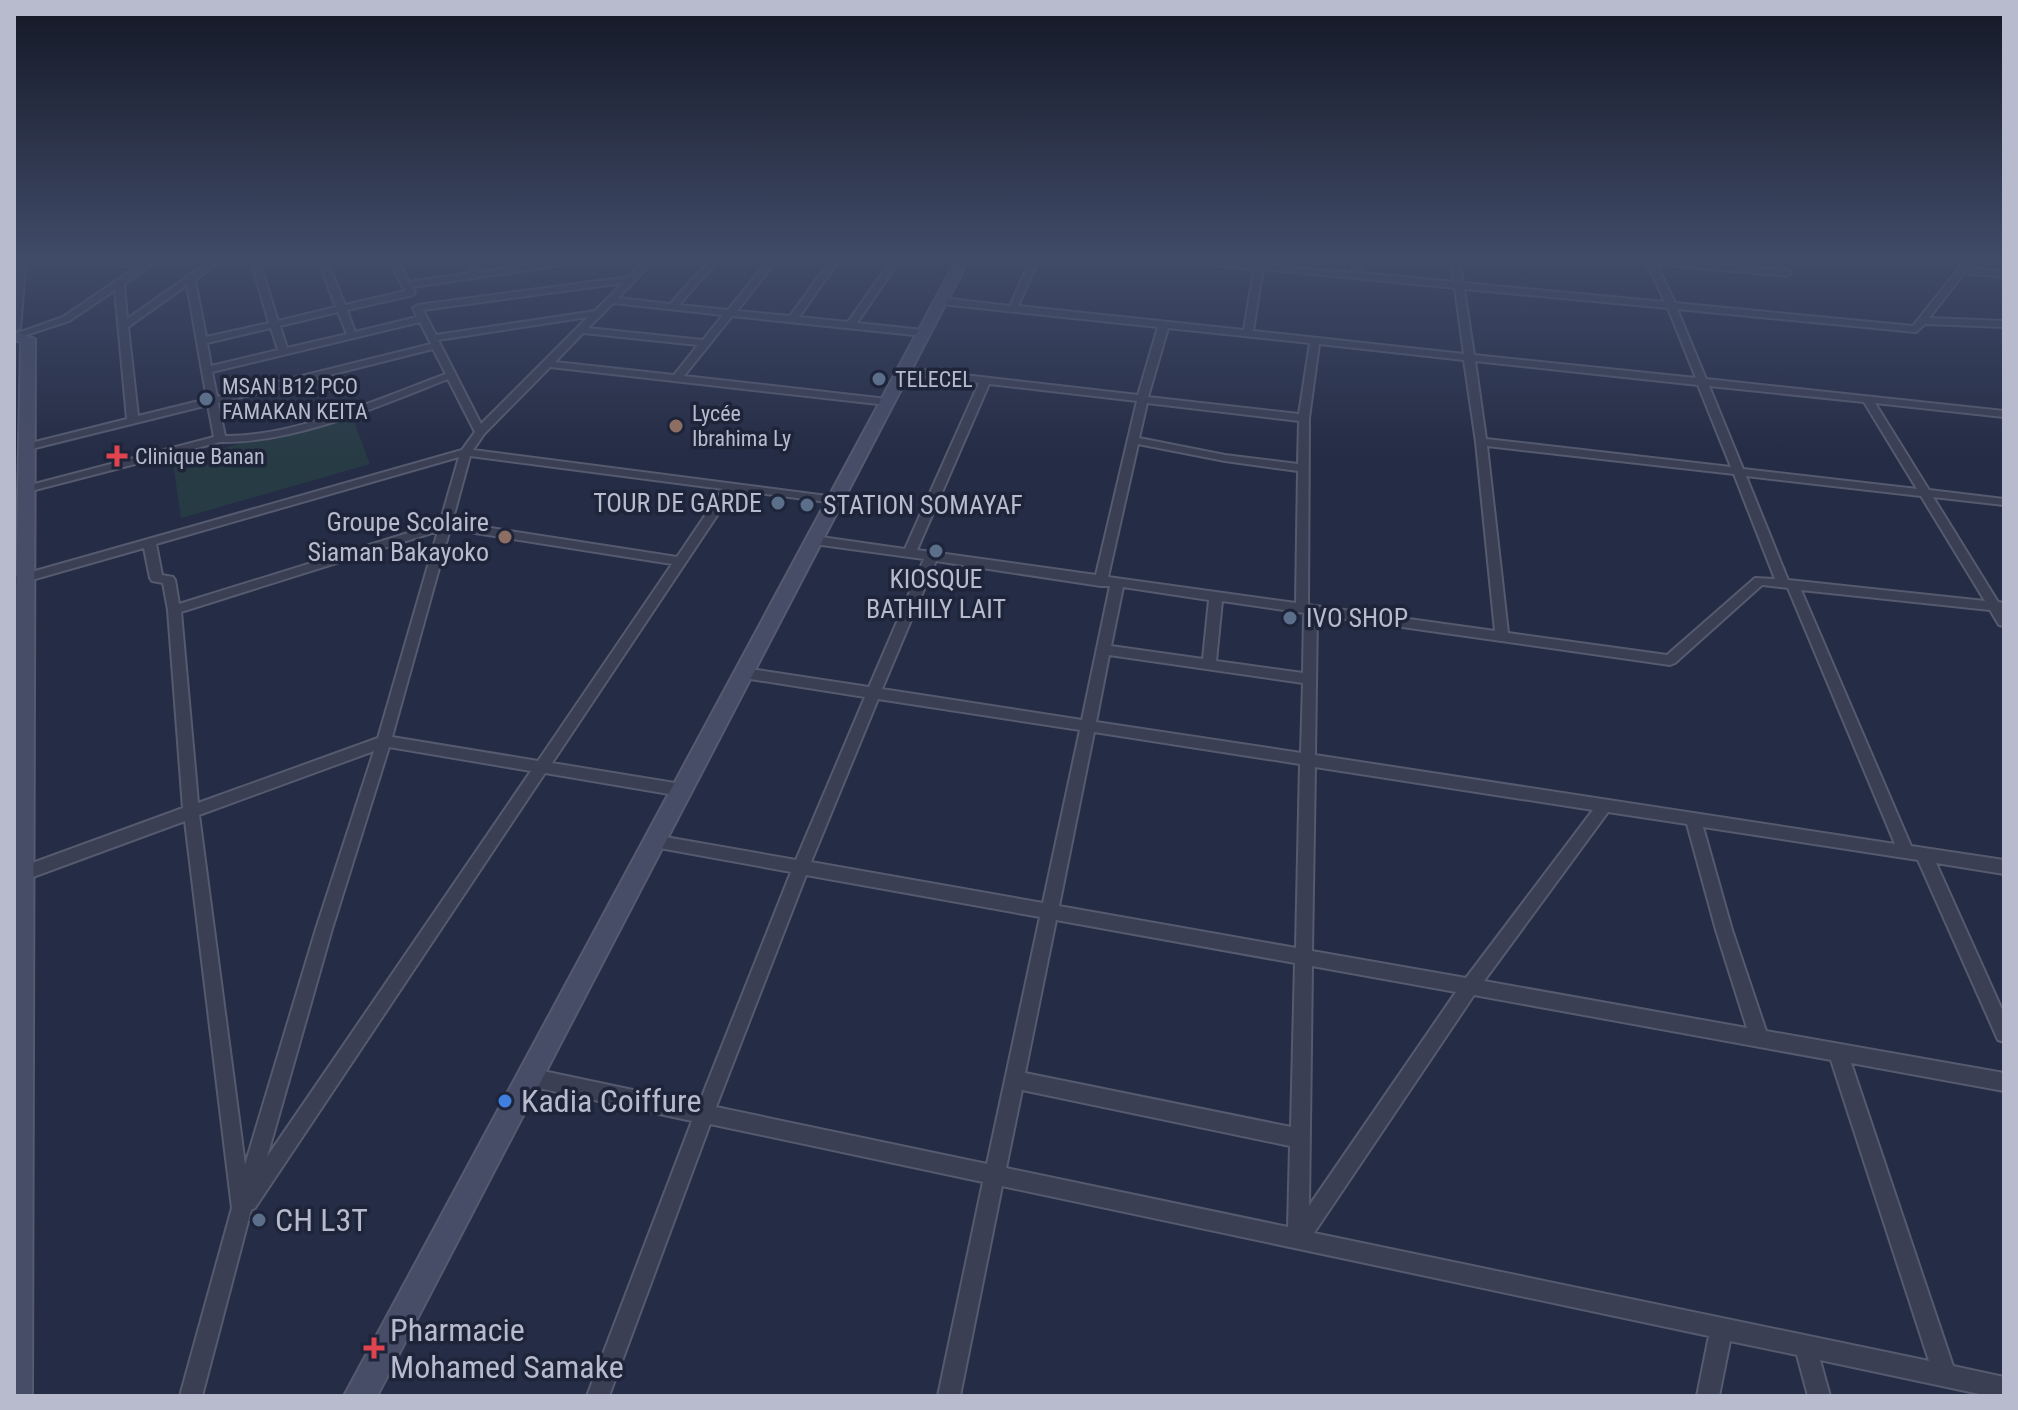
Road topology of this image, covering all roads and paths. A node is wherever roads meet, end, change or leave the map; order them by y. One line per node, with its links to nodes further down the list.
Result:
1 (57, 323): 27 (street)
2 (123, 323): 25 (street)
3 (128, 323): 25 (street)
4 (199, 323): 31 (street)
5 (280, 323): 21 (street)
6 (347, 323): 30 (street)
7 (390, 323): 30 (street)
8 (426, 323): 33 (street)
9 (542, 323): 33 (street)
10 (587, 323): 26 (street)
11 (721, 323): 34 (street)
12 (825, 323): 24 (street)
13 (929, 323): 28 (main road)
14 (1153, 323): 22 (street)
15 (1250, 323): 29 (street)
16 (1466, 323): 36 (street)
17 (1678, 323): 43 (street)
18 (1847, 323): 19 (street)
19 (1921, 323)
20 (1972, 323): 23 (street)
21 (275, 324): 31 (street); 35 (street)
22 (1164, 324): 29 (street); 46 (street)
23 (2004, 324)
24 (851, 325): 28 (street)
25 (123, 326): 51 (street)
26 (580, 330): 34 (street); 37 (street)
27 (17, 333): 48 (main road)
28 (924, 333): 39 (main road)
29 (1248, 333): 32 (street)
30 (352, 335): 35 (street)
31 (203, 341): 38 (street)
32 (1315, 341): 36 (street); 50 (street)
33 (435, 342): 40 (street); 44 (street)
34 (705, 343): 41 (street)
35 (283, 352): 38 (street)
36 (1470, 357): 43 (street); 55 (street)
37 (548, 364): 41 (street); 52 (street)
38 (209, 370): 44 (street)
39 (904, 371): 42 (street); 47 (main road)
40 (451, 375): 52 (street); 53 (street)
41 (677, 378): 47 (street)
42 (985, 381): 46 (street); 68 (street)
43 (1702, 382): 45 (street); 59 (street)
44 (215, 400): 51 (street); 53 (street)
45 (1868, 400): 49 (street); 62 (street)
46 (1142, 401): 50 (street); 54 (street)
47 (887, 402): 63 (main road)
48 (21, 404): 56 (main road)
49 (2004, 414)
50 (1304, 418): 58 (street)
51 (133, 421): 56 (street)
52 (480, 432): 57 (street)
53 (220, 439): 61 (street)
54 (1132, 440): 58 (street); 73 (street)
55 (1481, 442): 59 (street); 79 (street)
56 (27, 447): 61 (main road)
57 (466, 452): 60 (street); 65 (street); 67 (street)
58 (1304, 468): 77 (street)
59 (1738, 471): 62 (street); 72 (street)
60 (730, 487): 63 (street); 70 (street)
61 (27, 489): 71 (main road)
62 (1926, 493): 64 (street); 75 (street)
63 (835, 500): 66 (main road)
64 (2004, 502)
65 (445, 525): 70 (street); 76 (street); 86 (street)
66 (814, 540): 68 (street); 82 (main road)
67 (149, 541): 71 (street); 76 (street)
68 (909, 554): 69 (street)
69 (931, 558): 73 (street); 84 (street)
70 (680, 561): 88 (street)
71 (20, 579): 97 (main road)
72 (1787, 582): 75 (street); 79 (street); 94 (street)
73 (1109, 583): 74 (street); 80 (street)
74 (1216, 597): 77 (street); 81 (street)
75 (1999, 607): 78 (street)
76 (174, 610): 91 (street)
77 (1307, 610): 79 (street); 83 (street)
78 (2004, 622)
79 (1502, 637)
80 (1103, 650): 81 (street); 85 (street)
81 (1209, 665): 83 (street)
82 (744, 673): 84 (street); 89 (main road)
83 (1309, 679): 87 (street)
84 (872, 693): 85 (street); 95 (street)
85 (1088, 726): 87 (street); 98 (street)
86 (384, 741): 88 (street); 91 (street); 110 (street)
87 (1308, 760): 90 (street); 99 (street)
88 (541, 766): 89 (street); 110 (street)
89 (681, 790): 93 (main road)
90 (1604, 806): 92 (street); 100 (street)
91 (191, 811): 97 (street); 110 (street)
92 (1693, 819): 94 (street); 102 (street)
93 (654, 841): 95 (street); 104 (main road)
94 (1915, 854): 96 (street); 101 (street)
95 (801, 867): 98 (street); 107 (street)
96 (2004, 867)
97 (22, 874): 117 (main road)
98 (1049, 912): 99 (street); 105 (street)
99 (1303, 957): 100 (street); 108 (street)
100 (1470, 987): 102 (street); 111 (street)
101 (2004, 1034)
102 (1759, 1038): 103 (street)
103 (1838, 1052): 106 (street); 114 (street)
104 (529, 1077): 107 (street); 116 (main road)
105 (1015, 1080): 108 (street); 109 (street)
106 (2004, 1082)
107 (703, 1114): 109 (street); 119 (street)
108 (1300, 1138): 111 (street)
109 (995, 1176): 111 (street); 120 (street)
110 (241, 1211): 118 (street)
111 (1298, 1239): 112 (street)
112 (1721, 1329): 113 (street); 121 (street)
113 (1806, 1347): 114 (street); 122 (street)
114 (1945, 1376): 115 (street)
115 (2004, 1388)
116 (367, 1394)
117 (16, 1396)
118 (191, 1396)
119 (598, 1396)
120 (949, 1396)
121 (1708, 1396)
122 (1819, 1396)

